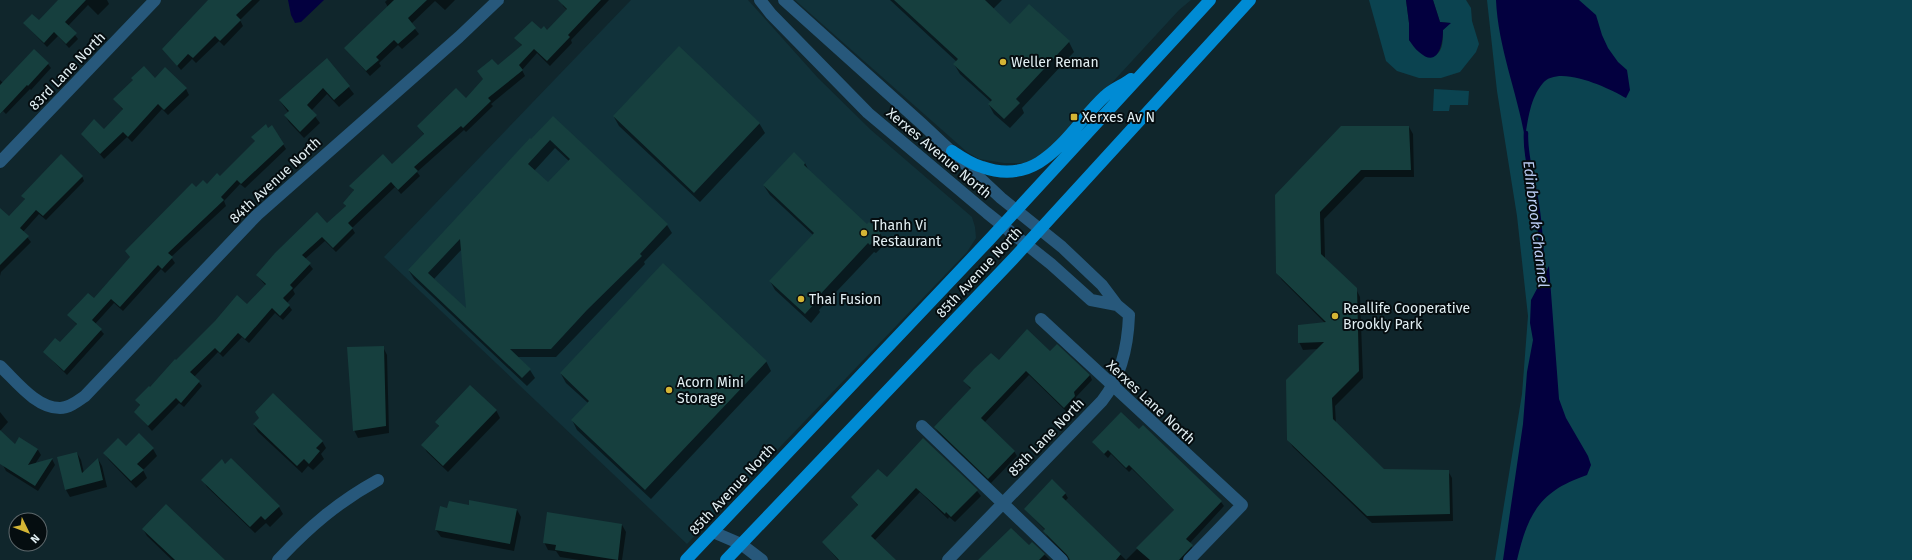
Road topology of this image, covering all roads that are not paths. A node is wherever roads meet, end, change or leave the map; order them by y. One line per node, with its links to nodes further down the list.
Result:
1 (155, 0): 9 (street, 83rd Lane North)
2 (498, 0): 17 (street, 84th Avenue North)
3 (760, 0): 11 (street, Xerxes Avenue North)
4 (784, 0): 8 (street, Xerxes Avenue North)
5 (1210, 0): 7 (main road, 85th Avenue North)
6 (1250, 0): 12 (main road, 85th Avenue North)
7 (1144, 72): 8 (main road); 10 (main road, 85th Avenue North)
8 (952, 152): 10 (street, Xerxes Avenue North)
9 (0, 162)
10 (1016, 211): 11 (main road, 85th Avenue North); 12 (street, Xerxes Avenue North)
11 (1003, 226): 13 (street, Xerxes Avenue North); 22 (main road, 85th Avenue North)
12 (1040, 229): 13 (main road, 85th Avenue North); 14 (street, Xerxes Avenue North)
13 (1026, 245): 14 (street, Xerxes Avenue North); 23 (main road, 85th Avenue North)
14 (1117, 305): 15 (street, Xerxes Avenue North)
15 (1129, 315): 18 (street, 85th Lane North)
16 (1041, 319): 18 (street, Xerxes Lane North)
17 (0, 366)
18 (1113, 387): 21 (street, 85th Lane North); 30 (street, Xerxes Lane North)
19 (922, 426): 21 (street)
20 (378, 480): 24 (street)
21 (1002, 504): 28 (street, 85th Lane North); 29 (street)
22 (713, 532): 23 (street); 25 (main road, 85th Avenue North)
23 (741, 544): 26 (main road, 85th Avenue North); 27 (street)
24 (278, 560)
25 (686, 560)
26 (726, 560)
27 (762, 560)
28 (948, 560)
29 (1062, 560)
30 (1189, 560)

